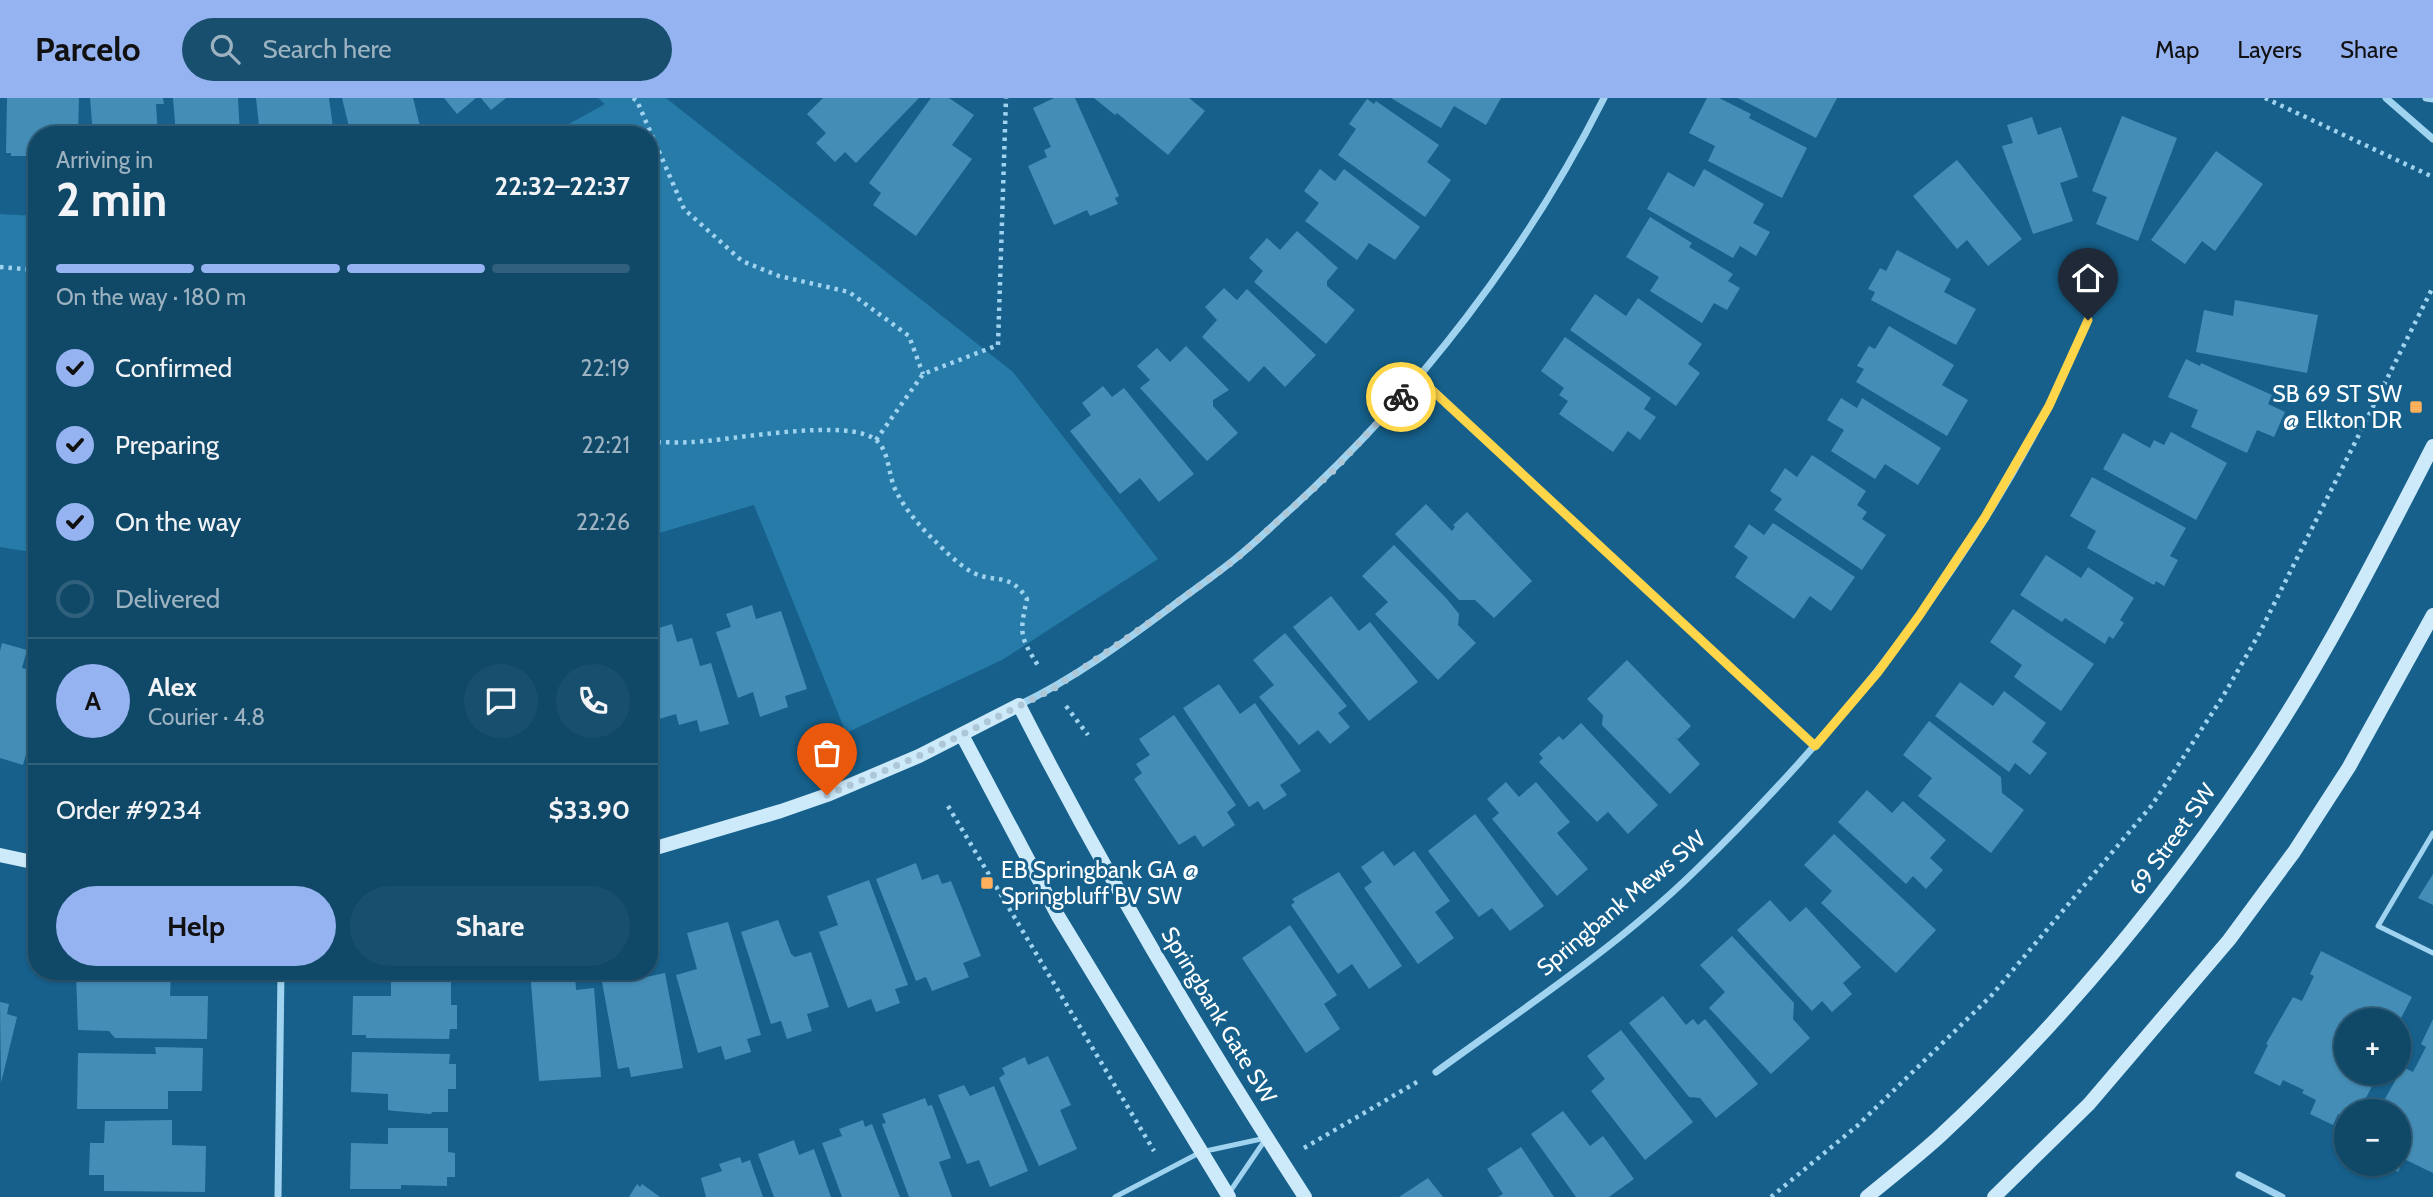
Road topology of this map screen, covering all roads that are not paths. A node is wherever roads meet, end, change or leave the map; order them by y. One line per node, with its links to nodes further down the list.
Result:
1 (1604, 98): 7 (street)
2 (2386, 98): 5 (street)
3 (2426, 98): 4 (street)
4 (2433, 99)
5 (2433, 139)
6 (2088, 320): 12 (street, Springbank Mews SW)
7 (1419, 378): 10 (street); 12 (street)
8 (2433, 446): 27 (main road, 69 Street SW)
9 (2433, 615): 28 (main road)
10 (1019, 705): 11 (main road); 20 (main road, Springbank Gate SW)
11 (962, 735): 14 (main road); 21 (main road)
12 (1815, 746): 19 (street, Springbank Mews SW)
13 (2433, 833): 17 (lane)
14 (658, 847)
15 (0, 855): 16 (main road)
16 (28, 861)
17 (2433, 953)
18 (281, 980): 24 (street)
19 (1436, 1072)
20 (1266, 1138): 21 (lane); 23 (lane); 26 (main road, Springbank Gate SW)
21 (1201, 1152): 23 (main road); 25 (lane)
22 (2239, 1175): 29 (street)
23 (1227, 1196)
24 (278, 1197)
25 (1115, 1197)
26 (1305, 1197)
27 (1867, 1197)
28 (1994, 1197)
29 (2282, 1197)

